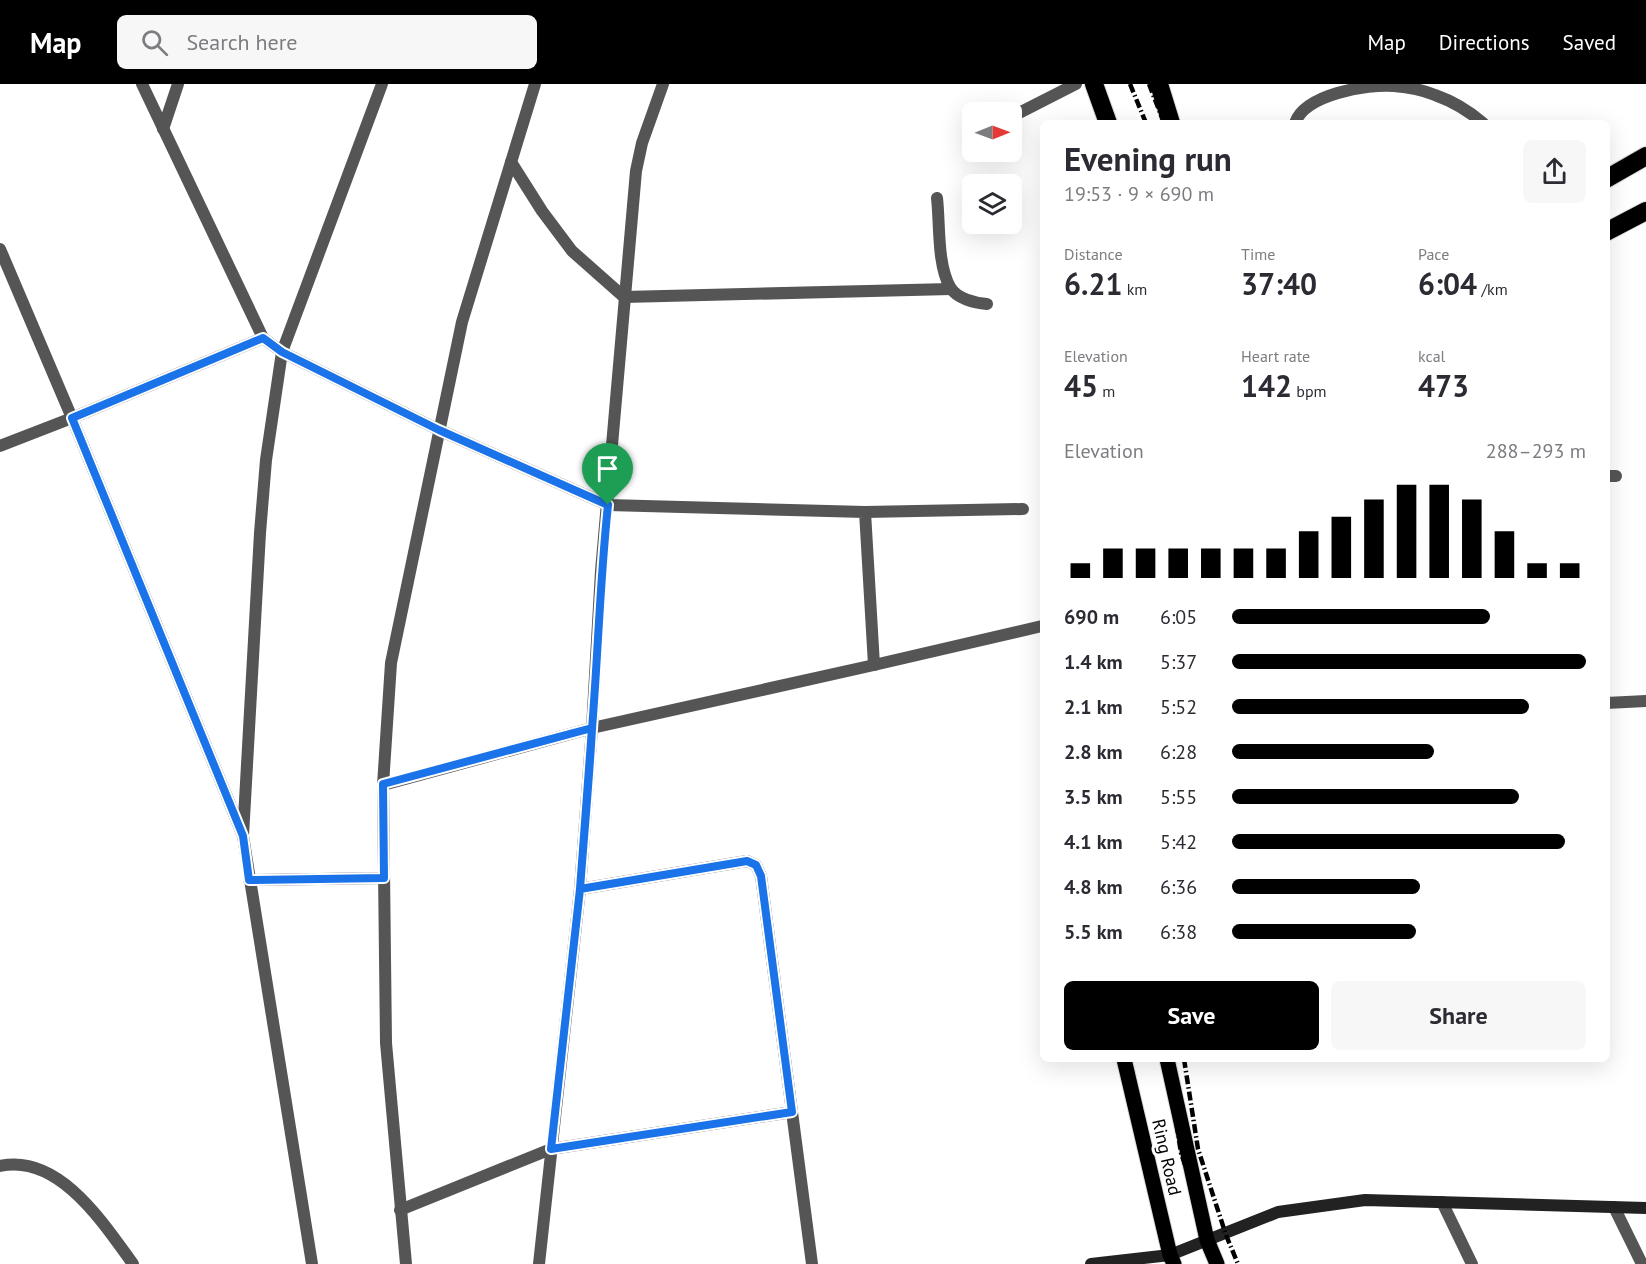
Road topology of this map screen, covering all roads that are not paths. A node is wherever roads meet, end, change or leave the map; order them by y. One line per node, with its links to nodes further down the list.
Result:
1 (142, 84): 14 (street)
2 (178, 84): 14 (street)
3 (382, 84): 26 (street)
4 (535, 84): 16 (street)
5 (663, 84): 23 (street)
6 (1076, 84): 9 (street)
7 (1094, 84): 10 (highway)
8 (1159, 84): 11 (highway)
9 (1022, 111)
10 (1107, 120)
11 (1170, 120)
12 (1296, 120): 13 (street)
13 (1479, 120)
14 (163, 129): 25 (street)
15 (1646, 156): 17 (highway)
16 (511, 162): 23 (street); 28 (street)
17 (1610, 177)
18 (938, 198): 22 (street)
19 (1646, 211): 20 (highway)
20 (1610, 230)
21 (0, 249): 27 (street)
22 (951, 289): 23 (street); 24 (street)
23 (624, 297): 30 (street)
24 (987, 304)
25 (263, 338): 26 (street); 27 (street)
26 (282, 352): 28 (street); 39 (street)
27 (72, 418): 29 (street); 39 (street)
28 (439, 430): 30 (street); 38 (street)
29 (0, 446)
30 (608, 505): 32 (street); 37 (street)
31 (1023, 509): 32 (street)
32 (865, 512): 34 (street)
33 (1040, 626): 34 (street)
34 (874, 665): 37 (street)
35 (1646, 701): 36 (street)
36 (1610, 703)
37 (592, 728): 38 (street); 42 (street)
38 (383, 784): 40 (street)
39 (243, 836): 41 (street)
40 (384, 878): 41 (street); 51 (street)
41 (249, 880): 55 (street)
42 (580, 889): 45 (street); 46 (street)
43 (1125, 1062): 53 (main road, Ring Road)
44 (1168, 1062): 52 (main road)
45 (792, 1112): 46 (street); 58 (street)
46 (551, 1149): 51 (street); 57 (street)
47 (0, 1166): 54 (street)
48 (1442, 1202): 49 (street); 52 (street); 61 (street)
49 (1614, 1207): 50 (street); 62 (street)
50 (1646, 1208)
51 (400, 1210): 56 (street)
52 (1207, 1240): 53 (street); 60 (main road)
53 (1172, 1259): 59 (street)
54 (133, 1264)
55 (312, 1264)
56 (406, 1264)
57 (539, 1264)
58 (812, 1264)
59 (1091, 1264)
60 (1217, 1264)
61 (1472, 1264)
62 (1642, 1264)

